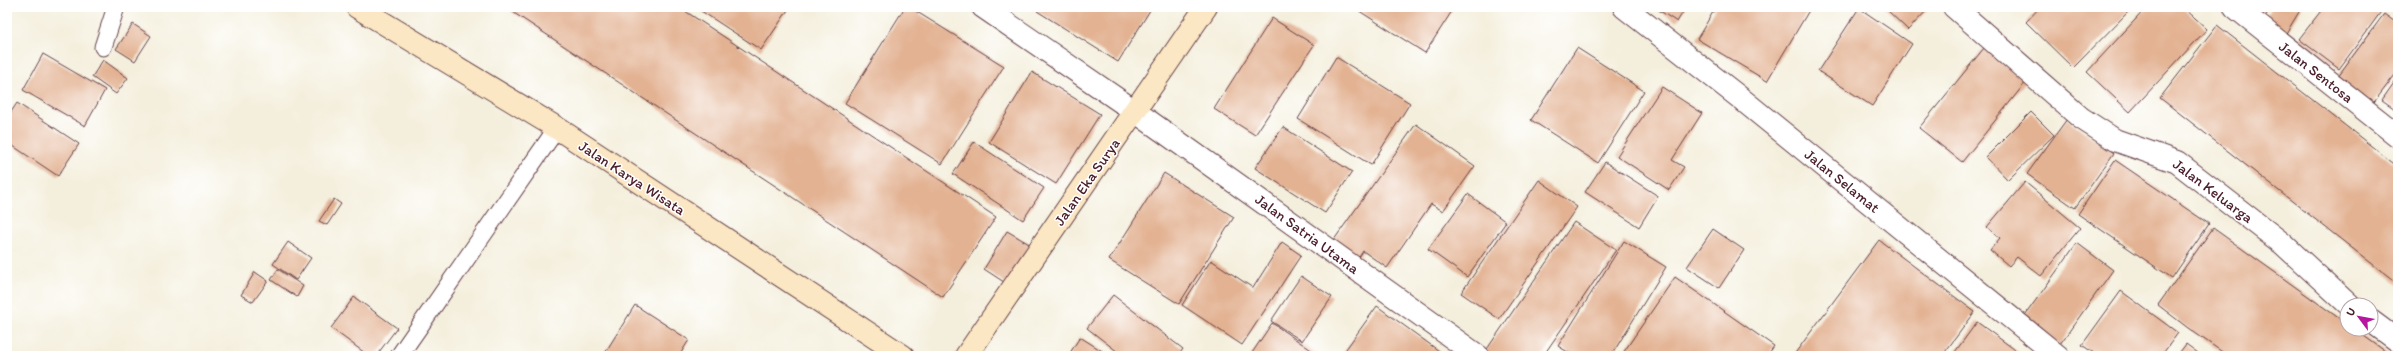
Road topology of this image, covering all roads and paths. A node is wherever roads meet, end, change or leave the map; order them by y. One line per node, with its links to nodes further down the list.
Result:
1 (116, 7): 8 (lane)
2 (357, 7): 10 (street, Jalan Karya Wisata)
3 (984, 7): 9 (street, Jalan Satria Utama)
4 (1206, 7): 9 (street, Jalan Eka Surya)
5 (1624, 7): 19 (street, Jalan Selamat)
6 (1954, 7): 12 (street, Jalan Keluarga)
7 (2235, 7): 11 (street, Jalan Sentosa)
8 (103, 47)
9 (1136, 112): 17 (street, Jalan Eka Surya); 18 (street, Jalan Satria Utama)
10 (556, 128): 15 (lane); 16 (street, Jalan Karya Wisata)
11 (2398, 136)
12 (2340, 297)
13 (2379, 327): 14 (street)
14 (2398, 341)
15 (399, 356)
16 (903, 356)
17 (966, 356)
18 (1478, 356)
19 (2058, 356)

